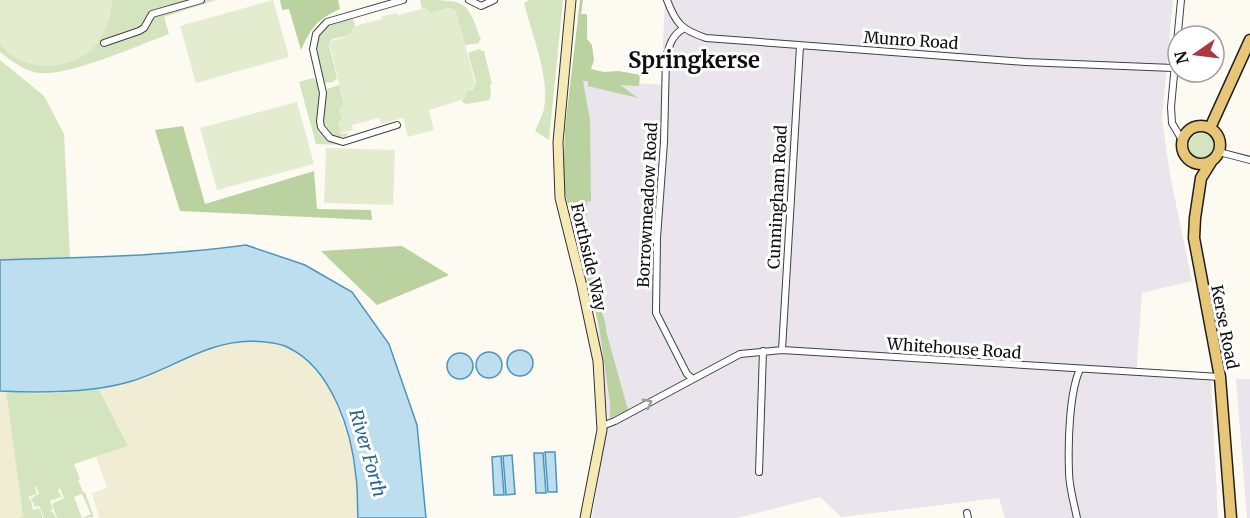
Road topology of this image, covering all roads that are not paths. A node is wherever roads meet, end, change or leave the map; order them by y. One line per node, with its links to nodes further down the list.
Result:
1 (201, 0): 11 (street)
2 (403, 0): 15 (street)
3 (468, 0): 4 (street)
4 (494, 0)
5 (571, 0): 28 (street, Forthside Way)
6 (667, 0): 9 (street)
7 (1180, 0): 8 (street)
8 (1178, 24)
9 (683, 29): 12 (street, Munro Road); 27 (street, Borrowmeadow Road)
10 (1250, 40): 16 (main road)
11 (104, 43)
12 (800, 46): 13 (street, Munro Road); 23 (street, Cunningham Road)
13 (1166, 68)
14 (1172, 84): 17 (street)
15 (397, 125)
16 (1210, 128): 17 (main road); 18 (main road)
17 (1182, 140): 20 (main road)
18 (1220, 152): 19 (street); 21 (main road)
19 (1250, 160)
20 (1191, 162): 21 (main road); 22 (main road)
21 (1211, 162): 22 (main road, Kerse Road)
22 (1201, 178): 26 (main road, Kerse Road)
23 (782, 350): 24 (street, Whitehouse Road); 25 (street, Whitehouse Road)
24 (763, 351): 27 (street, Whitehouse Road); 29 (street)
25 (1080, 369): 26 (street, Whitehouse Road); 31 (street)
26 (1220, 376): 32 (main road, Kerse Road)
27 (693, 379): 28 (street, Whitehouse Road, one-way to 27)
28 (602, 426): 30 (street, Forthside Way)
29 (759, 472)
30 (585, 518)
31 (1077, 518)
32 (1231, 518)

